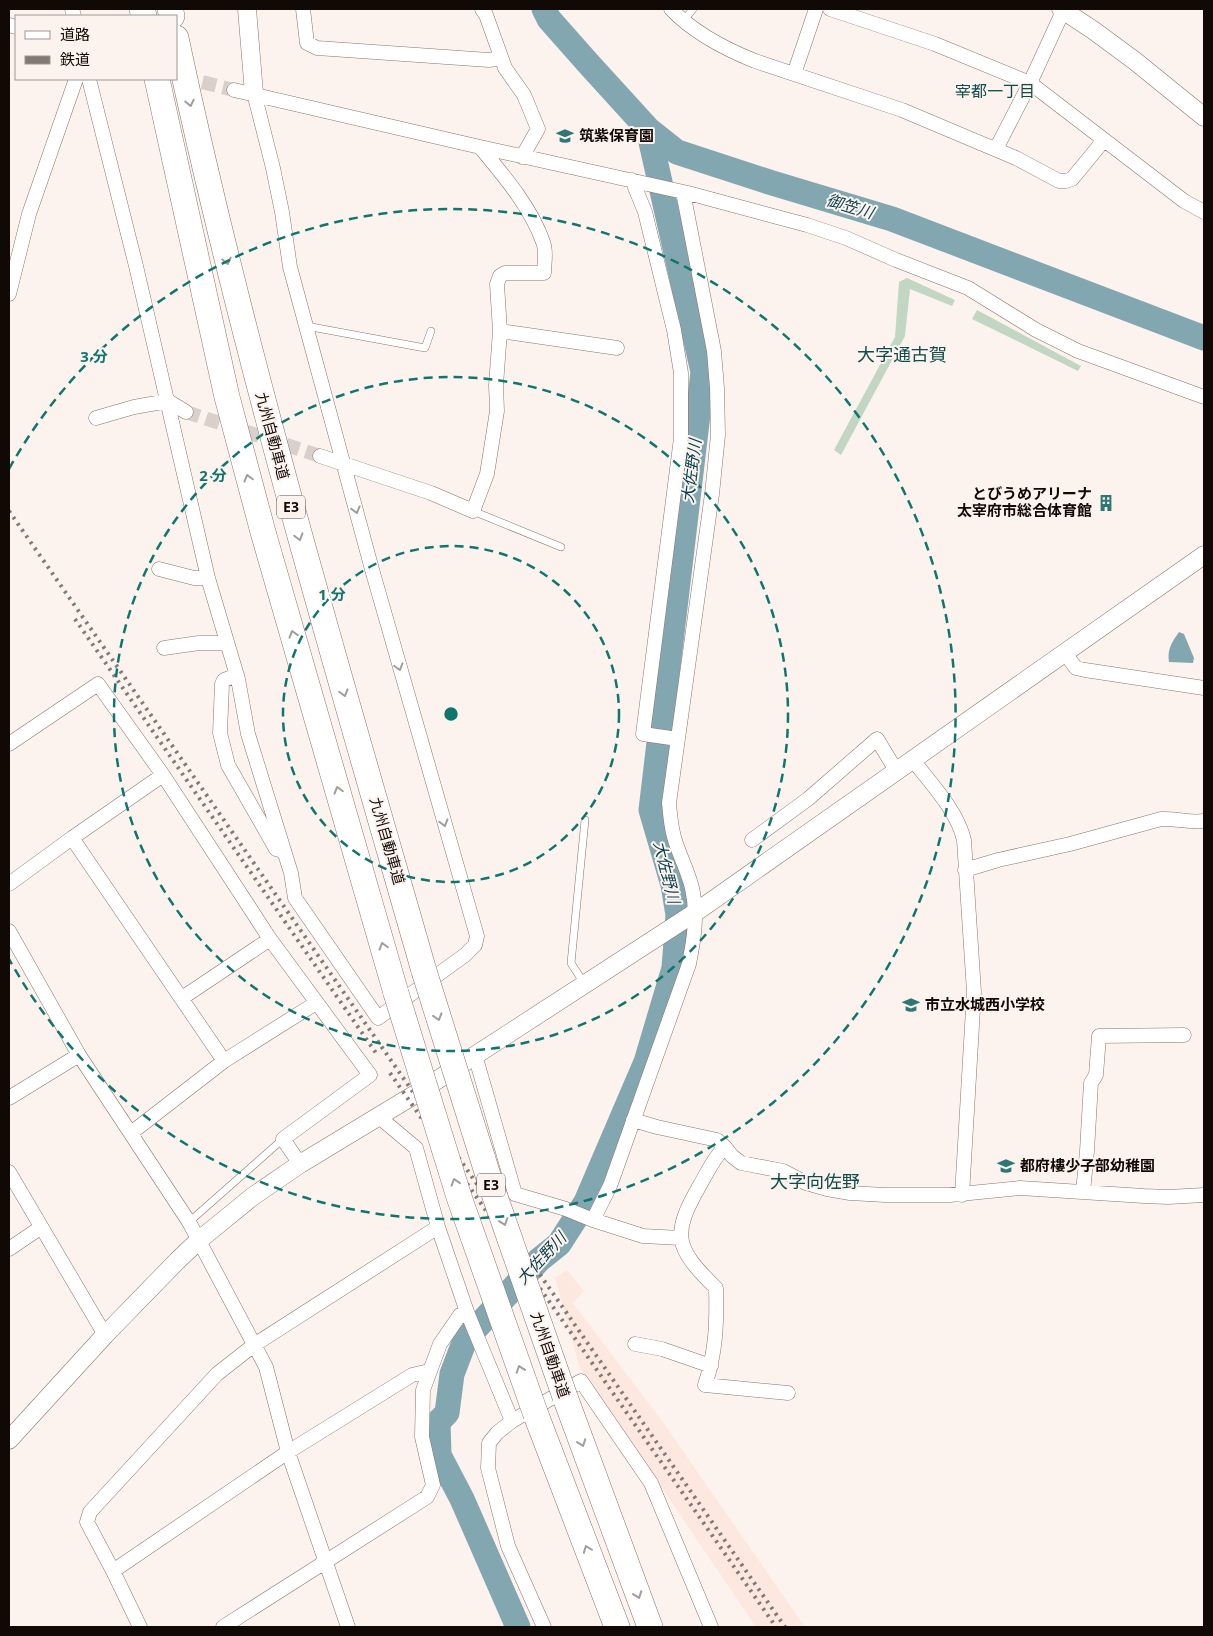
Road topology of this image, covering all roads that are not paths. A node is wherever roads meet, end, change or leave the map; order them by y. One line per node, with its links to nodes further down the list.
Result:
1 (247, 9): 18 (street)
2 (303, 9): 11 (street)
3 (482, 9): 11 (street)
4 (672, 9): 9 (street)
5 (693, 9): 9 (lane)
6 (816, 9): 12 (street)
7 (830, 9): 16 (street)
8 (1063, 9): 16 (street); 19 (street)
9 (684, 20): 12 (street)
10 (178, 48): 63 (highway, 九州自動車道 / E3, one-way to 63)
11 (501, 58): 23 (street)
12 (794, 74): 22 (street)
13 (76, 80): 27 (street)
14 (89, 80): 33 (street)
15 (157, 80): 105 (highway, E3, one-way to 15, bridge)
16 (1030, 83): 20 (street); 22 (street)
17 (234, 90): 18 (street)
18 (254, 93): 21 (street); 28 (street)
19 (1204, 117)
20 (1104, 140): 22 (street); 26 (street)
21 (480, 147): 23 (street); 30 (street)
22 (996, 149)
23 (522, 156): 24 (street)
24 (635, 181): 25 (street); 48 (street)
25 (681, 191): 32 (street); 48 (street)
26 (1204, 212)
27 (9, 294)
28 (306, 326): 29 (lane); 37 (street)
29 (431, 330)
30 (500, 331): 31 (street); 38 (street)
31 (617, 348)
32 (1204, 397)
33 (168, 401): 34 (street); 35 (street); 42 (street)
34 (186, 412)
35 (96, 418)
36 (320, 456): 37 (street)
37 (343, 463): 38 (street); 63 (street, one-way to 63)
38 (473, 511): 39 (lane)
39 (560, 546)
40 (1204, 554): 45 (street)
41 (158, 569): 42 (street)
42 (208, 578): 43 (street)
43 (227, 643): 44 (street); 46 (street)
44 (164, 648)
45 (1064, 652): 47 (street); 50 (street)
46 (237, 675): 57 (street); 57 (street)
47 (1204, 688)
48 (678, 739): 60 (street)
49 (9, 744): 52 (street)
50 (913, 760): 51 (street); 58 (street)
51 (896, 772): 56 (street); 60 (street)
52 (163, 775): 55 (street); 62 (street)
53 (585, 820): 64 (lane)
54 (1204, 821): 58 (street)
55 (72, 838): 59 (street); 65 (street)
56 (752, 840)
57 (285, 852): 63 (street)
58 (965, 870): 80 (street)
59 (9, 884)
60 (696, 912): 64 (street); 73 (street)
61 (9, 931): 68 (street)
62 (270, 938): 65 (street); 66 (street)
63 (435, 969): 106 (highway, 九州自動車道 / E3, one-way to 106, bridge)
64 (585, 985): 69 (street)
65 (182, 998): 70 (street)
66 (316, 1003): 70 (street); 75 (street)
67 (1184, 1035): 79 (street)
68 (79, 1055): 71 (street); 74 (street)
69 (475, 1055): 72 (street); 82 (street)
70 (224, 1061): 74 (street)
71 (9, 1098)
72 (379, 1117): 77 (street); 84 (street)
73 (633, 1120): 76 (street); 82 (street)
74 (131, 1133): 83 (street)
75 (283, 1139): 77 (street); 83 (lane)
76 (726, 1147): 80 (street); 86 (street)
77 (300, 1164): 87 (street)
78 (9, 1172): 85 (street)
79 (1083, 1192): 80 (street); 81 (street)
80 (962, 1194)
81 (1204, 1195)
82 (593, 1220): 86 (street)
83 (189, 1222): 87 (street)
84 (438, 1227): 89 (street); 92 (street)
85 (40, 1228): 88 (street); 90 (street)
86 (680, 1238): 93 (street)
87 (198, 1241): 90 (street); 92 (street)
88 (9, 1250)
89 (467, 1312): 94 (street); 96 (street)
90 (105, 1336): 97 (street)
91 (635, 1344): 93 (street)
92 (254, 1345): 98 (street); 100 (street)
93 (711, 1366): 95 (street)
94 (429, 1371): 98 (street); 99 (street)
95 (788, 1393)
96 (512, 1421): 104 (street); 107 (street)
97 (9, 1440)
98 (288, 1452): 99 (street); 100 (street)
99 (326, 1561): 102 (street); 103 (street)
100 (114, 1571): 101 (street)
101 (140, 1627)
102 (223, 1627)
103 (348, 1627)
104 (544, 1627)
105 (617, 1627)
106 (650, 1627)
107 (711, 1627)

